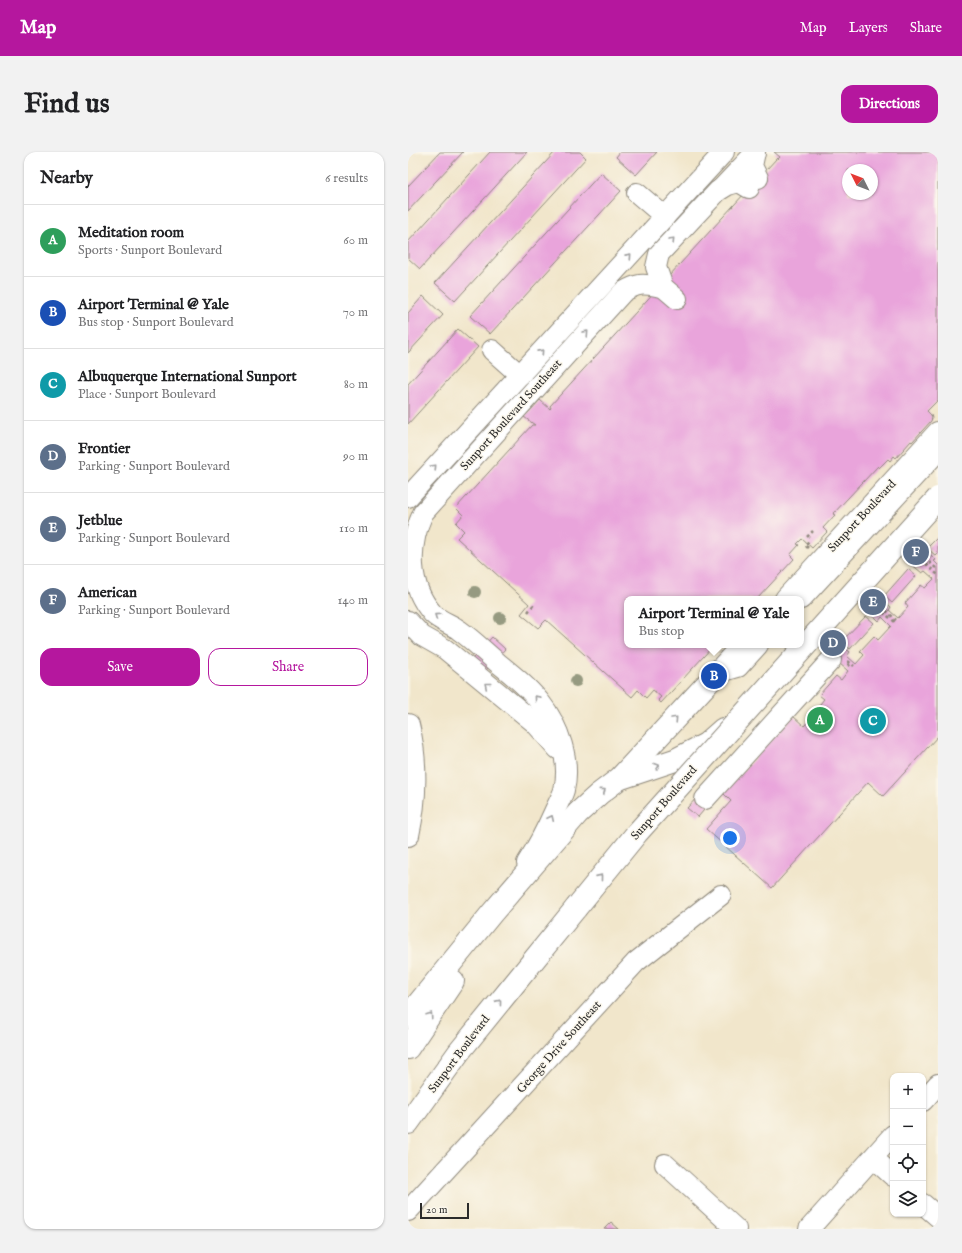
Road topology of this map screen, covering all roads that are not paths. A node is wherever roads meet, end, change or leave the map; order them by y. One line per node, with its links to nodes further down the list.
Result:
1 (724, 152): 5 (street)
2 (755, 152): 3 (street); 3 (street)
3 (718, 191): 25 (street, Sunport Boulevard Southeast, one-way to 3)
4 (637, 193): 5 (street)
5 (665, 216): 7 (street, one-way to 5)
6 (492, 350): 7 (street)
7 (520, 375): 11 (street, one-way to 7)
8 (938, 433): 13 (main road, Sunport Boulevard)
9 (938, 451): 14 (street)
10 (938, 492): 16 (main road, Sunport Boulevard)
11 (408, 497)
12 (938, 498): 17 (main road, Sunport Boulevard, one-way to 12, bridge)
13 (789, 596)
14 (804, 596)
15 (408, 621): 25 (street, one-way to 15)
16 (804, 642)
17 (804, 647)
18 (740, 648): 23 (main road, Sunport Boulevard)
19 (755, 648): 23 (street)
20 (798, 648): 26 (main road, Sunport Boulevard, one-way to 20)
21 (803, 648): 35 (main road, Sunport Boulevard, one-way to 21, bridge)
22 (831, 660): 27 (street)
23 (717, 673): 26 (main road, Sunport Boulevard, one-way to 23)
24 (408, 725): 28 (main road)
25 (565, 760): 30 (street, Sunport Boulevard Southeast, one-way to 25)
26 (620, 778): 30 (main road, Sunport Boulevard, one-way to 26)
27 (705, 799)
28 (408, 835)
29 (721, 895): 41 (street, George Drive Southeast)
30 (497, 906): 31 (main road, Sunport Boulevard); 32 (main road, one-way to 30)
31 (408, 1016)
32 (408, 1048)
33 (938, 1084): 34 (street)
34 (926, 1098)
35 (408, 1123)
36 (890, 1138): 37 (street)
37 (873, 1158): 39 (street); 44 (street)
38 (665, 1164): 43 (street)
39 (890, 1173)
40 (926, 1207): 42 (street)
41 (408, 1211)
42 (938, 1217)
43 (736, 1229)
44 (808, 1229)

